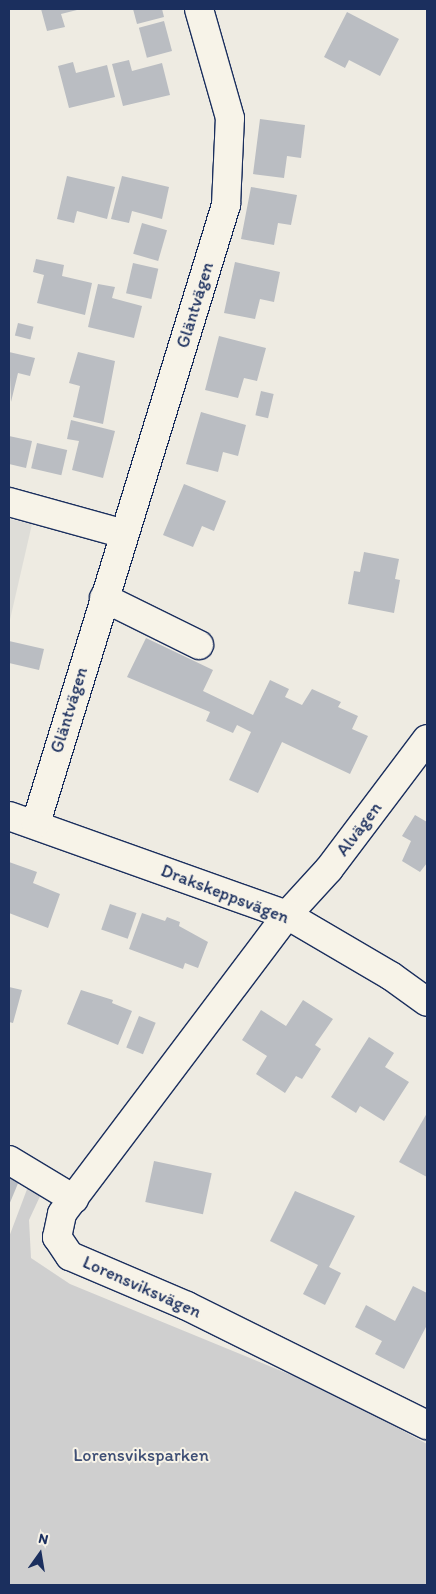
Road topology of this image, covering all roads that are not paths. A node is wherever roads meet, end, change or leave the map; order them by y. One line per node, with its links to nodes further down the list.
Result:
1 (199, 9): 3 (street, Gläntvägen)
2 (9, 502): 3 (street)
3 (124, 534): 4 (street, Gläntvägen)
4 (104, 598): 5 (street); 8 (street, Gläntvägen)
5 (199, 645)
6 (427, 739): 9 (street, Alvägen)
7 (9, 816): 8 (street, Drakskeppsvägen)
8 (36, 823): 9 (street, Drakskeppsvägen)
9 (287, 915): 10 (street, Drakskeppsvägen); 12 (street, Lorensviksvägen)
10 (427, 1002)
11 (9, 1160): 12 (street)
12 (74, 1199): 13 (street, Lorensviksvägen)
13 (427, 1425)

